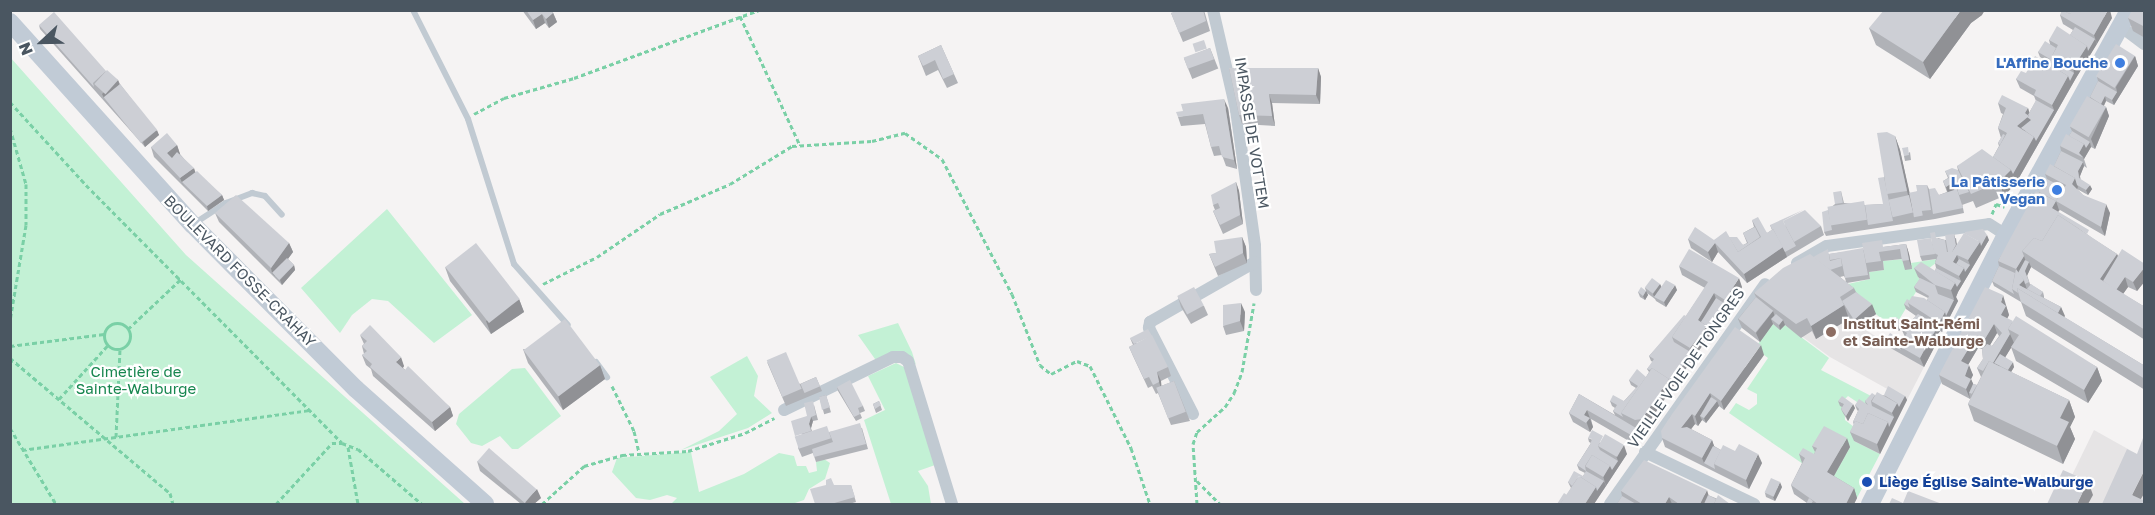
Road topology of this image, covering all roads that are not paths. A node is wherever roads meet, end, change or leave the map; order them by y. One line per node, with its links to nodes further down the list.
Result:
1 (413, 10): 11 (lane)
2 (1213, 10): 9 (street, IMPASSE DE VOTTEM)
3 (2124, 18): 5 (street); 8 (street)
4 (10, 22): 7 (street, BOULEVARD FOSSE-CRAHAY)
5 (2145, 44)
6 (282, 215): 7 (lane)
7 (193, 225): 17 (street, BOULEVARD FOSSE-CRAHAY)
8 (2006, 235): 16 (street, VIEILLE VOIE DE TONGRES); 21 (street)
9 (1255, 262): 10 (street, IMPASSE DE VOTTEM); 15 (street)
10 (1256, 290)
11 (577, 336)
12 (589, 352): 13 (lane)
13 (607, 377)
14 (784, 410): 18 (street)
15 (1193, 414)
16 (1644, 452): 19 (street, VIEILLE VOIE DE TONGRES); 20 (street)
17 (485, 504)
18 (952, 504)
19 (1610, 504)
20 (1754, 504)
21 (1870, 504)

